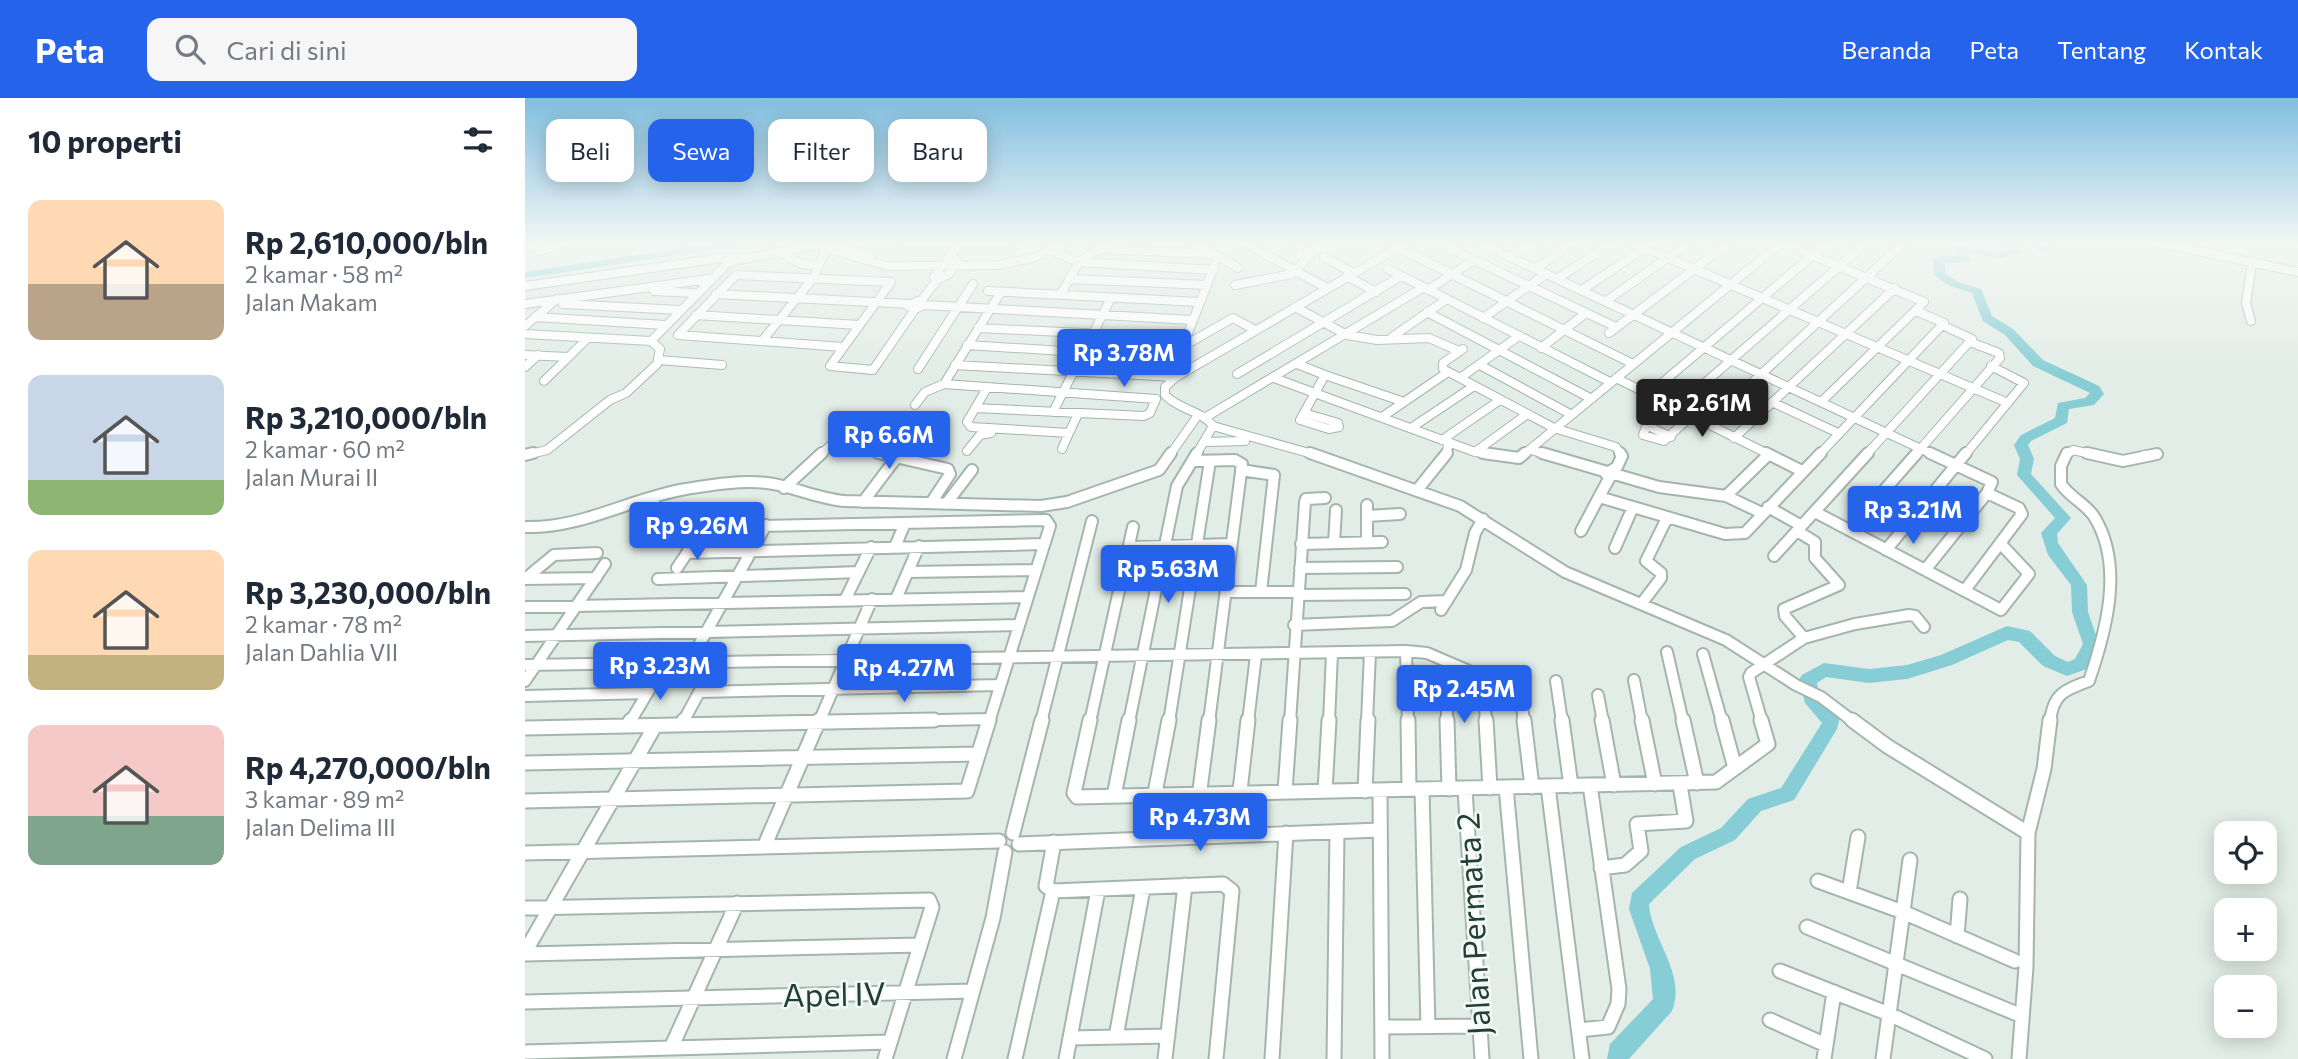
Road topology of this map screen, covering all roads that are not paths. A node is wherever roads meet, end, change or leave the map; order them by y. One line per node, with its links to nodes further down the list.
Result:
1 (603, 288): 35 (street)
2 (638, 288): 30 (street)
3 (700, 288): 36 (street)
4 (722, 288): 37 (street)
5 (806, 288): 40 (street)
6 (887, 288): 48 (street)
7 (931, 288): 50 (street)
8 (970, 288): 52 (street)
9 (1065, 288): 38 (street)
10 (1137, 288): 42 (street)
11 (1206, 288): 46 (street)
12 (1327, 288): 51 (street)
13 (1370, 288): 34 (street)
14 (1382, 288): 34 (street)
15 (1426, 288): 43 (street); 78 (street)
16 (1479, 288): 47 (street)
17 (1527, 288): 47 (street)
18 (1534, 288): 58 (street)
19 (1577, 288): 31 (street)
20 (1585, 288): 31 (street)
21 (1625, 288): 45 (street)
22 (1671, 288): 61 (street)
23 (1726, 288): 75 (street)
24 (1740, 288): 39 (street)
25 (1773, 288): 39 (street)
26 (1814, 288): 54 (street)
27 (1856, 288): 65 (street)
28 (1895, 288): 56 (street); 79 (street)
29 (2248, 288): 66 (street)
30 (626, 290): 35 (street); 36 (street)
31 (1582, 290): 45 (street)
32 (988, 291): 33 (street)
33 (1001, 292): 38 (street); 53 (street)
34 (1376, 292): 68 (street)
35 (601, 293): 44 (street)
36 (695, 293): 55 (street)
37 (716, 294): 40 (street); 60 (street)
38 (1061, 294): 41 (street)
39 (1762, 297): 54 (street); 89 (street)
40 (798, 298): 48 (street); 63 (street)
41 (1111, 298): 42 (street); 59 (street)
42 (1132, 298): 46 (street)
43 (1447, 299): 57 (street); 62 (street)
44 (555, 301): 49 (street); 55 (street); 67 (street)
45 (1606, 301): 61 (street)
46 (1199, 302): 64 (street)
47 (1507, 302): 62 (street); 74 (street)
48 (878, 303): 50 (street); 71 (street)
49 (525, 304)
50 (917, 305): 52 (street); 88 (street)
51 (1294, 307): 68 (street); 73 (street)
52 (955, 308): 53 (street); 109 (street)
53 (992, 309): 59 (street); 72 (street)
54 (1789, 309): 65 (street); 101 (street)
55 (680, 310): 70 (street)
56 (1916, 311): 69 (street); 92 (street)
57 (1427, 312): 83 (street); 94 (street)
58 (1586, 313): 61 (street); 74 (street)
59 (1102, 314): 64 (street); 76 (street)
60 (696, 315): 63 (street); 85 (street)
61 (1635, 315): 75 (street)
62 (1483, 318): 80 (street)
63 (780, 320): 71 (street); 85 (street)
64 (1193, 320): 82 (street)
65 (1818, 321): 79 (street); 112 (street)
66 (2251, 321)
67 (529, 322): 70 (street)
68 (1325, 323): 78 (street); 114 (street)
69 (1942, 324): 86 (street); 99 (street)
70 (665, 325): 84 (street)
71 (859, 325): 88 (street)
72 (978, 328): 76 (street); 87 (street)
73 (1255, 330): 90 (street); 116 (street)
74 (1563, 330): 91 (street); 102 (street)
75 (1670, 331): 89 (street); 102 (street)
76 (1094, 333): 82 (street); 93 (street)
77 (525, 334): 81 (street)
78 (1347, 335): 83 (street); 103 (street)
79 (1848, 335): 92 (street); 123 (street)
80 (1519, 337): 91 (street); 94 (street)
81 (588, 338): 84 (street); 97 (street)
82 (1184, 338): 90 (street)
83 (1387, 340): 111 (street)
84 (651, 341): 100 (street)
85 (762, 341): 88 (street)
86 (1970, 342): 107 (street); 113 (street)
87 (968, 345): 93 (street); 105 (street)
88 (843, 347)
89 (1704, 347): 101 (street); 129 (street)
90 (1180, 348): 98 (street)
91 (1541, 348): 120 (street)
92 (1879, 348): 99 (street); 132 (street)
93 (1084, 351): 98 (street); 110 (street)
94 (1499, 351): 106 (street); 130 (street)
95 (525, 355): 96 (street)
96 (538, 355): 97 (street); 108 (street)
97 (568, 357): 119 (street)
98 (1177, 358): 116 (street)
99 (1907, 359): 113 (street); 147 (street)
100 (659, 360): 104 (street); 168 (street)
101 (1732, 360): 112 (street); 138 (street)
102 (1633, 363): 120 (street)
103 (1297, 364): 115 (street); 117 (street)
104 (722, 365)
105 (955, 365): 110 (street); 121 (street)
106 (1480, 365): 118 (street); 142 (street)
107 (1991, 366): 124 (street); 135 (street)
108 (525, 368)
109 (918, 369)
110 (1073, 372): 116 (street); 127 (street)
111 (1448, 372): 118 (street); 133 (street)
112 (1762, 373): 123 (street); 150 (street)
113 (1940, 373): 124 (street); 154 (street)
114 (1237, 374)
115 (1325, 375): 128 (street); 133 (street)
116 (1173, 376): 148 (street)
117 (1275, 378): 128 (street); 148 (street)
118 (1460, 378): 122 (street)
119 (544, 381)
120 (1610, 383): 126 (street); 126 (street); 130 (street)
121 (944, 384): 125 (street); 136 (street)
122 (1474, 386): 131 (street); 151 (street)
123 (1789, 386): 132 (street); 134 (street)
124 (1972, 387): 135 (street); 162 (street)
125 (987, 388): 127 (street); 137 (street)
126 (1638, 389): 129 (street)
127 (1061, 392): 139 (street); 141 (street)
128 (1316, 394): 140 (street); 146 (street)
129 (1650, 394): 138 (street)
130 (1590, 398): 142 (street)
131 (1500, 400): 144 (street); 159 (street)
132 (1822, 401): 147 (street)
133 (1404, 402): 146 (street)
134 (1772, 402): 156 (street); 157 (street)
135 (2008, 403): 173 (street)
136 (915, 405)
137 (975, 408): 139 (street); 153 (street)
138 (1676, 408): 145 (street)
139 (1053, 412): 141 (street)
140 (1304, 413)
141 (1078, 414): 155 (street)
142 (1570, 414): 152 (street)
143 (1651, 414): 145 (street)
144 (1525, 415): 152 (street); 166 (street)
145 (1691, 416): 150 (street)
146 (1382, 417): 151 (street)
147 (1853, 417): 154 (street); 156 (street)
148 (1206, 419): 160 (street); 174 (street); 180 (street)
149 (853, 424): 161 (street)
150 (1707, 424): 157 (street)
151 (1411, 428): 159 (street)
152 (1554, 428): 164 (street); 178 (street)
153 (999, 430): 155 (street); 165 (street)
154 (1887, 432): 162 (street); 192 (street)
155 (1069, 433): 163 (street)
156 (1838, 433): 177 (street)
157 (1734, 438): 169 (street)
158 (1245, 441): 160 (street)
159 (1446, 441): 166 (street); 180 (street)
160 (1205, 442): 172 (street)
161 (834, 443): 170 (street); 179 (street)
162 (1920, 446): 173 (street); 203 (street)
163 (1062, 449)
164 (1531, 450): 166 (street); 178 (street)
165 (967, 452)
166 (1475, 452)
167 (2157, 454): 325 (street)
168 (525, 455)
169 (1768, 455): 177 (street); 182 (street)
170 (897, 457): 186 (street); 187 (street)
171 (1210, 461): 172 (street); 176 (street); 212 (street)
172 (1190, 464): 174 (street); 213 (street)
173 (1955, 464): 181 (street); 220 (street)
174 (1165, 465): 188 (street)
175 (972, 470): 188 (street)
176 (1241, 470): 210 (street); 238 (street)
177 (1803, 471): 191 (street)
178 (1608, 475): 182 (street); 184 (street)
179 (784, 488): 183 (street); 186 (street)
180 (1419, 489): 195 (street)
181 (1987, 493): 208 (street); 229 (street)
182 (1726, 496): 191 (street)
183 (656, 497): 198 (street); 200 (street)
184 (1599, 497): 189 (street); 204 (street)
185 (1325, 498): 211 (street)
186 (863, 502): 187 (street)
187 (931, 503): 188 (street)
188 (946, 504)
189 (1633, 507): 194 (street); 218 (street)
190 (1336, 510): 205 (street)
191 (1765, 510): 194 (street); 202 (street)
192 (1815, 512): 202 (street); 203 (street)
193 (1400, 514): 206 (street)
194 (1667, 518): 246 (street)
195 (1483, 519): 246 (street); 250 (street)
196 (1092, 522): 267 (street)
197 (905, 523): 199 (street); 209 (street); 215 (street)
198 (640, 524)
199 (767, 525): 219 (street); 221 (street)
200 (525, 527)
201 (1133, 527): 217 (street)
202 (1799, 528): 223 (street); 256 (street)
203 (1849, 530): 220 (street)
204 (1581, 531)
205 (1334, 542): 206 (street); 211 (street)
206 (1367, 542): 207 (street)
207 (1382, 542)
208 (2000, 543): 236 (street); 236 (street)
209 (1044, 544): 216 (street); 228 (street)
210 (1231, 544): 212 (street); 237 (street)
211 (1301, 544): 227 (street)
212 (1197, 545): 213 (street); 266 (street)
213 (1163, 546): 217 (street); 269 (street)
214 (871, 547): 215 (street); 219 (street); 230 (street)
215 (895, 547): 216 (street)
216 (919, 547): 231 (street)
217 (1129, 547): 268 (street)
218 (1615, 548)
219 (753, 550): 221 (street); 232 (street)
220 (1886, 550): 229 (street)
221 (687, 552): 226 (street)
222 (597, 553): 234 (street)
223 (1774, 556)
224 (605, 564): 233 (street)
225 (1397, 567): 227 (street)
226 (677, 568)
227 (1300, 568): 239 (street)
228 (1034, 570): 231 (street); 241 (street)
229 (1924, 570): 236 (street)
230 (859, 572): 232 (street); 244 (street)
231 (908, 572): 243 (street)
232 (738, 576): 235 (street); 245 (street)
233 (596, 578): 234 (street); 247 (street)
234 (525, 579)
235 (658, 579)
236 (1965, 590)
237 (1226, 592): 238 (street); 264 (street)
238 (1261, 592): 239 (street)
239 (1298, 594): 240 (street); 250 (street)
240 (1405, 594)
241 (1026, 597): 243 (street); 249 (street)
242 (872, 599): 243 (street); 244 (street); 251 (street)
243 (896, 599)
244 (845, 600): 245 (street)
245 (723, 603): 247 (street); 253 (street)
246 (1642, 603): 276 (street)
247 (576, 606): 248 (street); 254 (street)
248 (525, 607)
249 (1018, 625): 251 (street); 265 (street)
250 (1294, 625): 262 (street)
251 (860, 627): 253 (street); 270 (street)
252 (1924, 627): 256 (street)
253 (707, 631): 254 (street); 271 (street)
254 (558, 635): 255 (street); 275 (street)
255 (525, 636)
256 (1804, 638): 276 (street)
257 (1406, 651): 258 (street); 274 (street); 308 (street)
258 (1370, 652): 260 (street); 311 (street)
259 (1667, 652): 298 (street)
260 (1332, 653): 262 (street); 316 (street)
261 (1256, 654): 262 (street); 264 (street); 313 (street)
262 (1293, 654): 314 (street)
263 (1703, 654): 297 (street)
264 (1218, 655): 266 (street); 315 (street)
265 (1009, 656): 267 (street); 270 (street); 281 (street)
266 (1181, 656): 269 (street); 317 (street)
267 (1059, 657): 268 (street); 328 (street)
268 (1105, 657): 269 (street); 319 (street)
269 (1142, 657): 319 (street)
270 (847, 658): 272 (street); 282 (street)
271 (690, 661): 272 (street); 273 (street)
272 (716, 661): 283 (street)
273 (666, 662): 275 (street); 284 (street)
274 (1446, 662): 277 (street); 309 (street)
275 (531, 664): 279 (street)
276 (1764, 665): 297 (street); 325 (street)
277 (1483, 677): 306 (street); 307 (street)
278 (1634, 680): 299 (street)
279 (525, 681)
280 (1556, 681): 304 (street)
281 (999, 685): 282 (street); 287 (street)
282 (833, 688): 283 (street); 288 (street)
283 (699, 692): 289 (street)
284 (647, 693): 286 (street); 290 (street)
285 (1598, 695): 301 (street)
286 (525, 696)
287 (989, 719): 288 (street); 293 (street)
288 (819, 722): 289 (street); 294 (street)
289 (681, 725): 291 (street)
290 (627, 726): 291 (street); 292 (street)
291 (655, 726): 295 (street)
292 (525, 728)
293 (978, 754): 294 (street); 318 (street)
294 (803, 757): 295 (street); 318 (street)
295 (636, 761): 296 (street); 320 (street)
296 (525, 763)
297 (1735, 768): 298 (street)
298 (1696, 783): 302 (street)
299 (1655, 784): 301 (street); 302 (street)
300 (1590, 785): 301 (street); 304 (street); 335 (street)
301 (1614, 785)
302 (1680, 785): 335 (street)
303 (1548, 786): 304 (street); 306 (street); 366 (street)
304 (1571, 786)
305 (1506, 787): 306 (street); 307 (street); 386 (street)
306 (1532, 787)
307 (1490, 788): 310 (street)
308 (1416, 789): 309 (street); 312 (street); 365 (street)
309 (1449, 789): 310 (street)
310 (1465, 789): 363 (street, Jalan Permata 2)
311 (1365, 790): 312 (street); 316 (street)
312 (1380, 790): 322 (street)
313 (1240, 791): 314 (street); 315 (street)
314 (1286, 791): 316 (street)
315 (1200, 792): 317 (street); 326 (street)
316 (1325, 792)
317 (1155, 793): 319 (street)
318 (787, 794): 320 (street); 330 (street)
319 (1114, 796)
320 (613, 799): 321 (street); 332 (street)
321 (525, 801)
322 (1380, 830): 323 (street); 364 (street)
323 (1337, 832): 324 (street); 383 (street)
324 (1286, 833): 326 (street); 382 (street)
325 (2028, 833): 361 (street)
326 (1194, 836): 329 (street)
327 (1859, 837): 341 (street)
328 (1016, 838): 329 (street); 331 (street)
329 (1054, 842): 340 (street)
330 (764, 846): 331 (street); 332 (street)
331 (1002, 847): 355 (street)
332 (584, 851): 333 (street); 344 (street)
333 (525, 853)
334 (1910, 860): 346 (street)
335 (1601, 869): 366 (street)
336 (1818, 881): 341 (street)
337 (1185, 886): 338 (street); 367 (street); 381 (street)
338 (1143, 888): 339 (street); 368 (street)
339 (1098, 890): 340 (street); 369 (street)
340 (1053, 891): 378 (street)
341 (1849, 892): 346 (street)
342 (1960, 899): 348 (street)
343 (737, 903): 344 (street); 349 (street); 350 (street)
344 (552, 907): 345 (street); 351 (street)
345 (525, 908)
346 (1903, 912): 348 (street); 353 (street)
347 (1807, 927): 353 (street)
348 (1957, 936): 352 (street)
349 (919, 945): 350 (street); 357 (street)
350 (716, 950): 351 (street); 358 (street)
351 (525, 953)
352 (2015, 961)
353 (1896, 964): 360 (street); 361 (street)
354 (1780, 971): 356 (street)
355 (973, 992): 357 (street, Apel IV); 377 (street)
356 (1834, 992): 360 (street); 373 (street)
357 (905, 993): 358 (street, Apel IV); 370 (street)
358 (695, 998): 359 (street, Apel IV); 371 (street)
359 (525, 1002)
360 (1889, 1014): 388 (street); 389 (street)
361 (2022, 1016): 390 (street)
362 (1770, 1020): 373 (street)
363 (1480, 1026): 365 (street); 385 (street, Jalan Permata 2)
364 (1383, 1027): 365 (street); 384 (street)
365 (1428, 1027)
366 (1579, 1030): 387 (street)
367 (1168, 1036): 368 (street); 380 (street)
368 (1117, 1037): 369 (street)
369 (1070, 1038): 379 (street)
370 (890, 1042): 374 (street); 376 (street)
371 (671, 1048): 374 (street); 375 (street)
372 (525, 1052): 375 (street)
373 (1825, 1052)
374 (702, 1053)
375 (637, 1054)
376 (885, 1059)
377 (954, 1059)
378 (1015, 1059)
379 (1066, 1059)
380 (1165, 1059)
381 (1216, 1059)
382 (1272, 1059)
383 (1334, 1059)
384 (1382, 1059)
385 (1482, 1059)
386 (1531, 1059)
387 (1582, 1059)
388 (1883, 1059)
389 (1985, 1059)
390 (2019, 1059)

